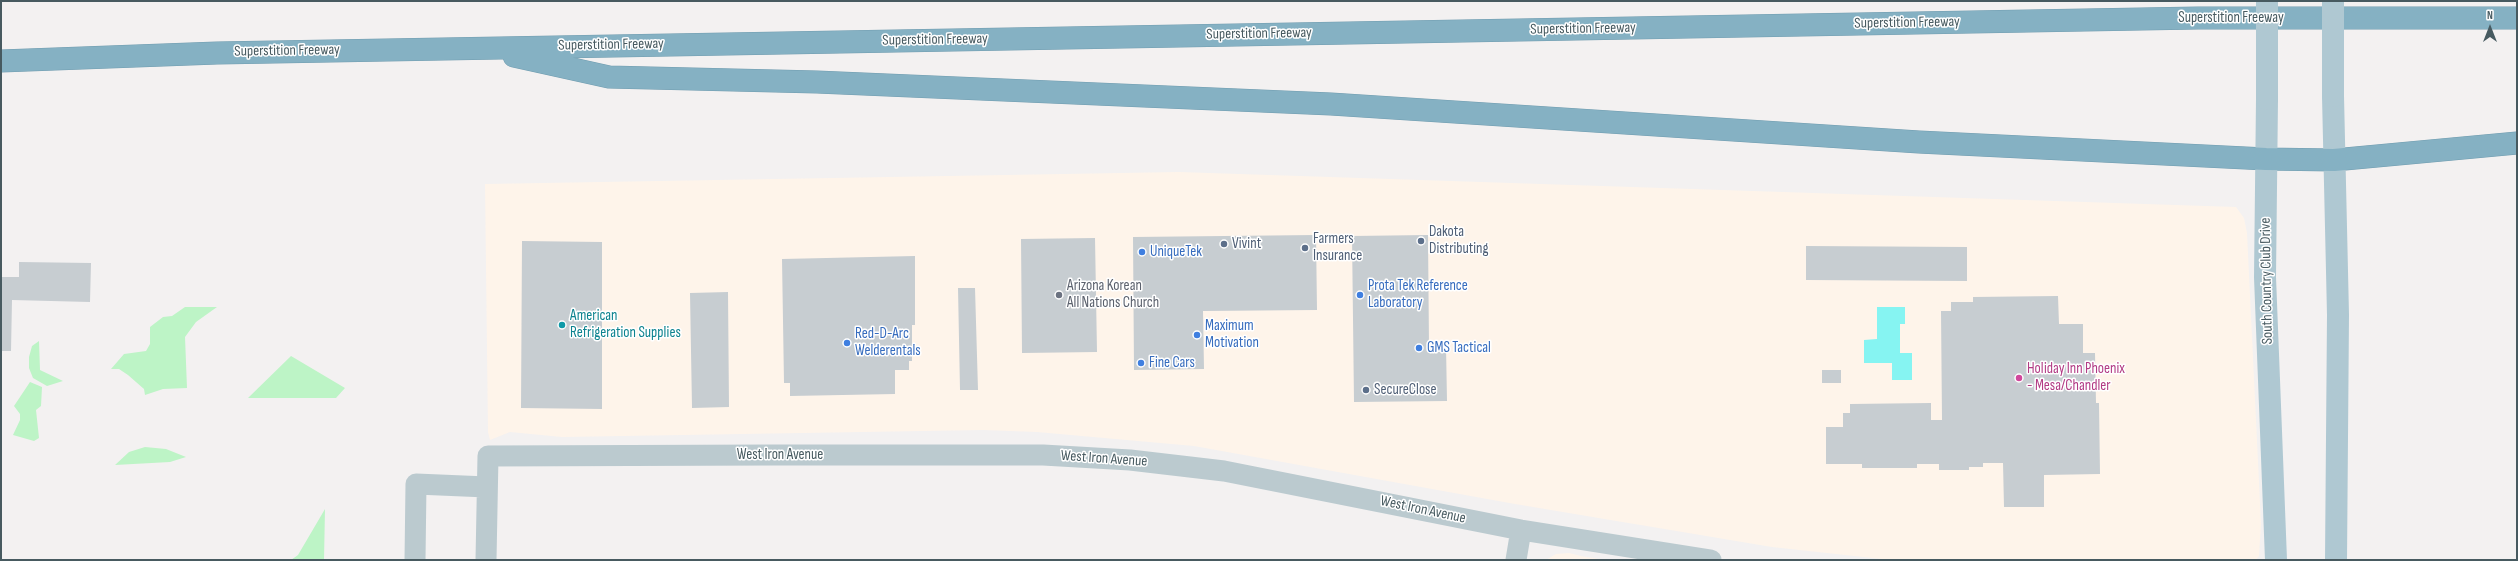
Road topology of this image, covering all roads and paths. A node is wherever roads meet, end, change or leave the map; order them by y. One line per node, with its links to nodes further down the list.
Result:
1 (2267, 1): 7 (main road, South Country Club Drive, bridge)
2 (2333, 1): 8 (main road, bridge)
3 (2517, 18): 4 (highway, Superstition Freeway)
4 (478, 48): 5 (highway, Superstition Freeway); 7 (highway)
5 (1, 61)
6 (2517, 143): 8 (highway)
7 (2266, 159): 8 (highway); 15 (main road, South Country Club Drive)
8 (2334, 160): 16 (main road)
9 (487, 488): 10 (street, West Iron Avenue); 11 (street); 12 (street)
10 (1521, 530): 13 (street); 14 (street, West Iron Avenue)
11 (415, 560)
12 (486, 560)
13 (1516, 560)
14 (1711, 560)
15 (2276, 560)
16 (2336, 560)

